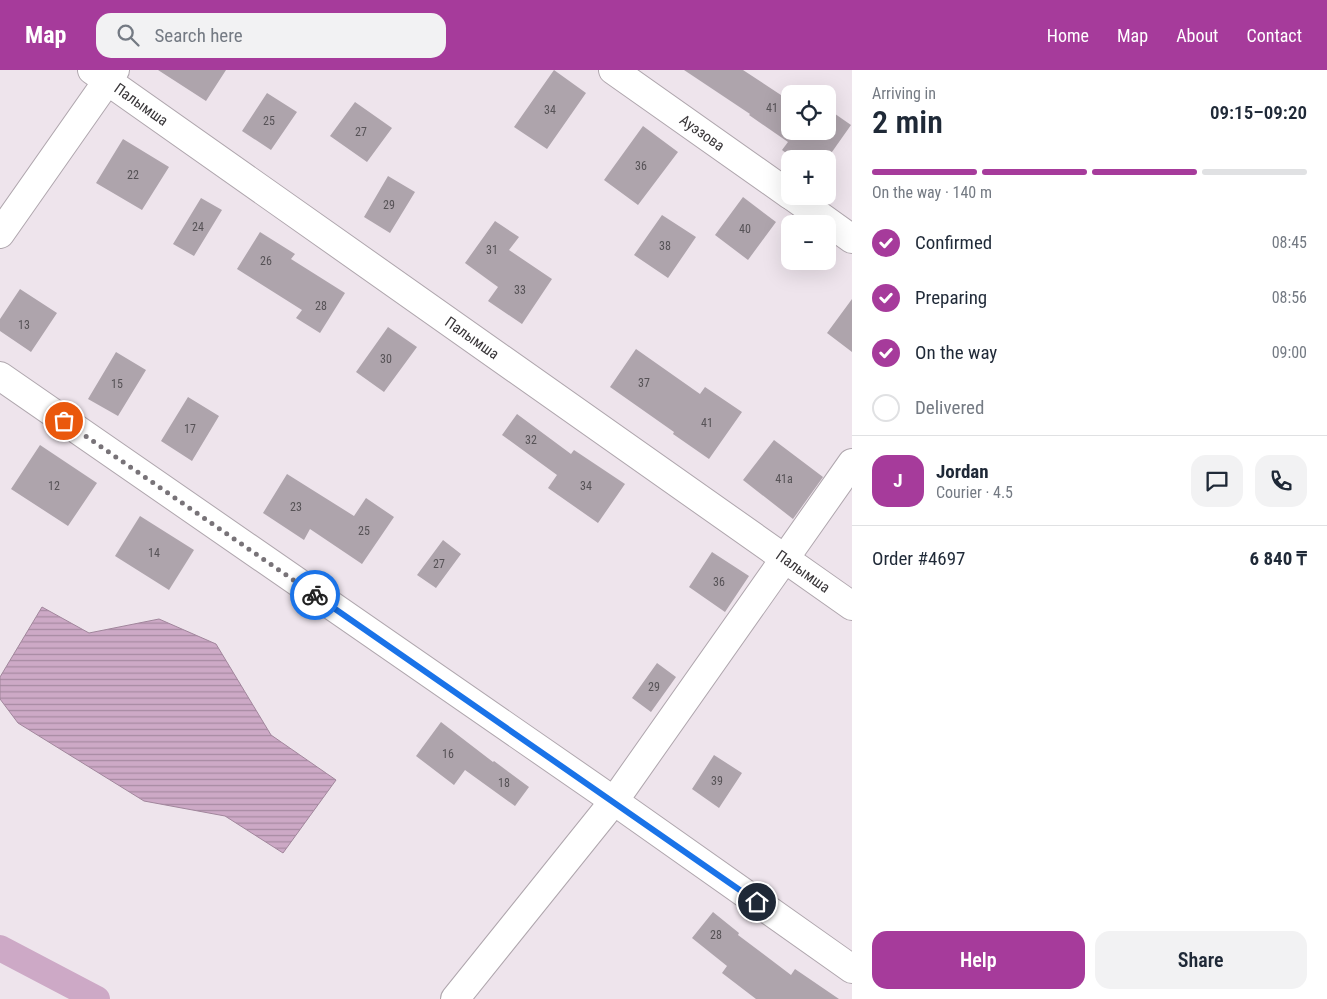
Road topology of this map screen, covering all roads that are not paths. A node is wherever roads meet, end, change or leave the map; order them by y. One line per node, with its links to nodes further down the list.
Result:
1 (613, 70): 3 (street, Ауэзова)
2 (105, 74): 5 (street); 9 (street, Палымша)
3 (781, 189)
4 (804, 205): 6 (street, Ауэзова)
5 (0, 234)
6 (852, 239)
7 (0, 376): 11 (street)
8 (852, 463): 9 (street)
9 (786, 560): 10 (street, Палымша); 11 (street)
10 (852, 606)
11 (614, 802): 12 (street); 13 (street)
12 (852, 969)
13 (455, 999)

